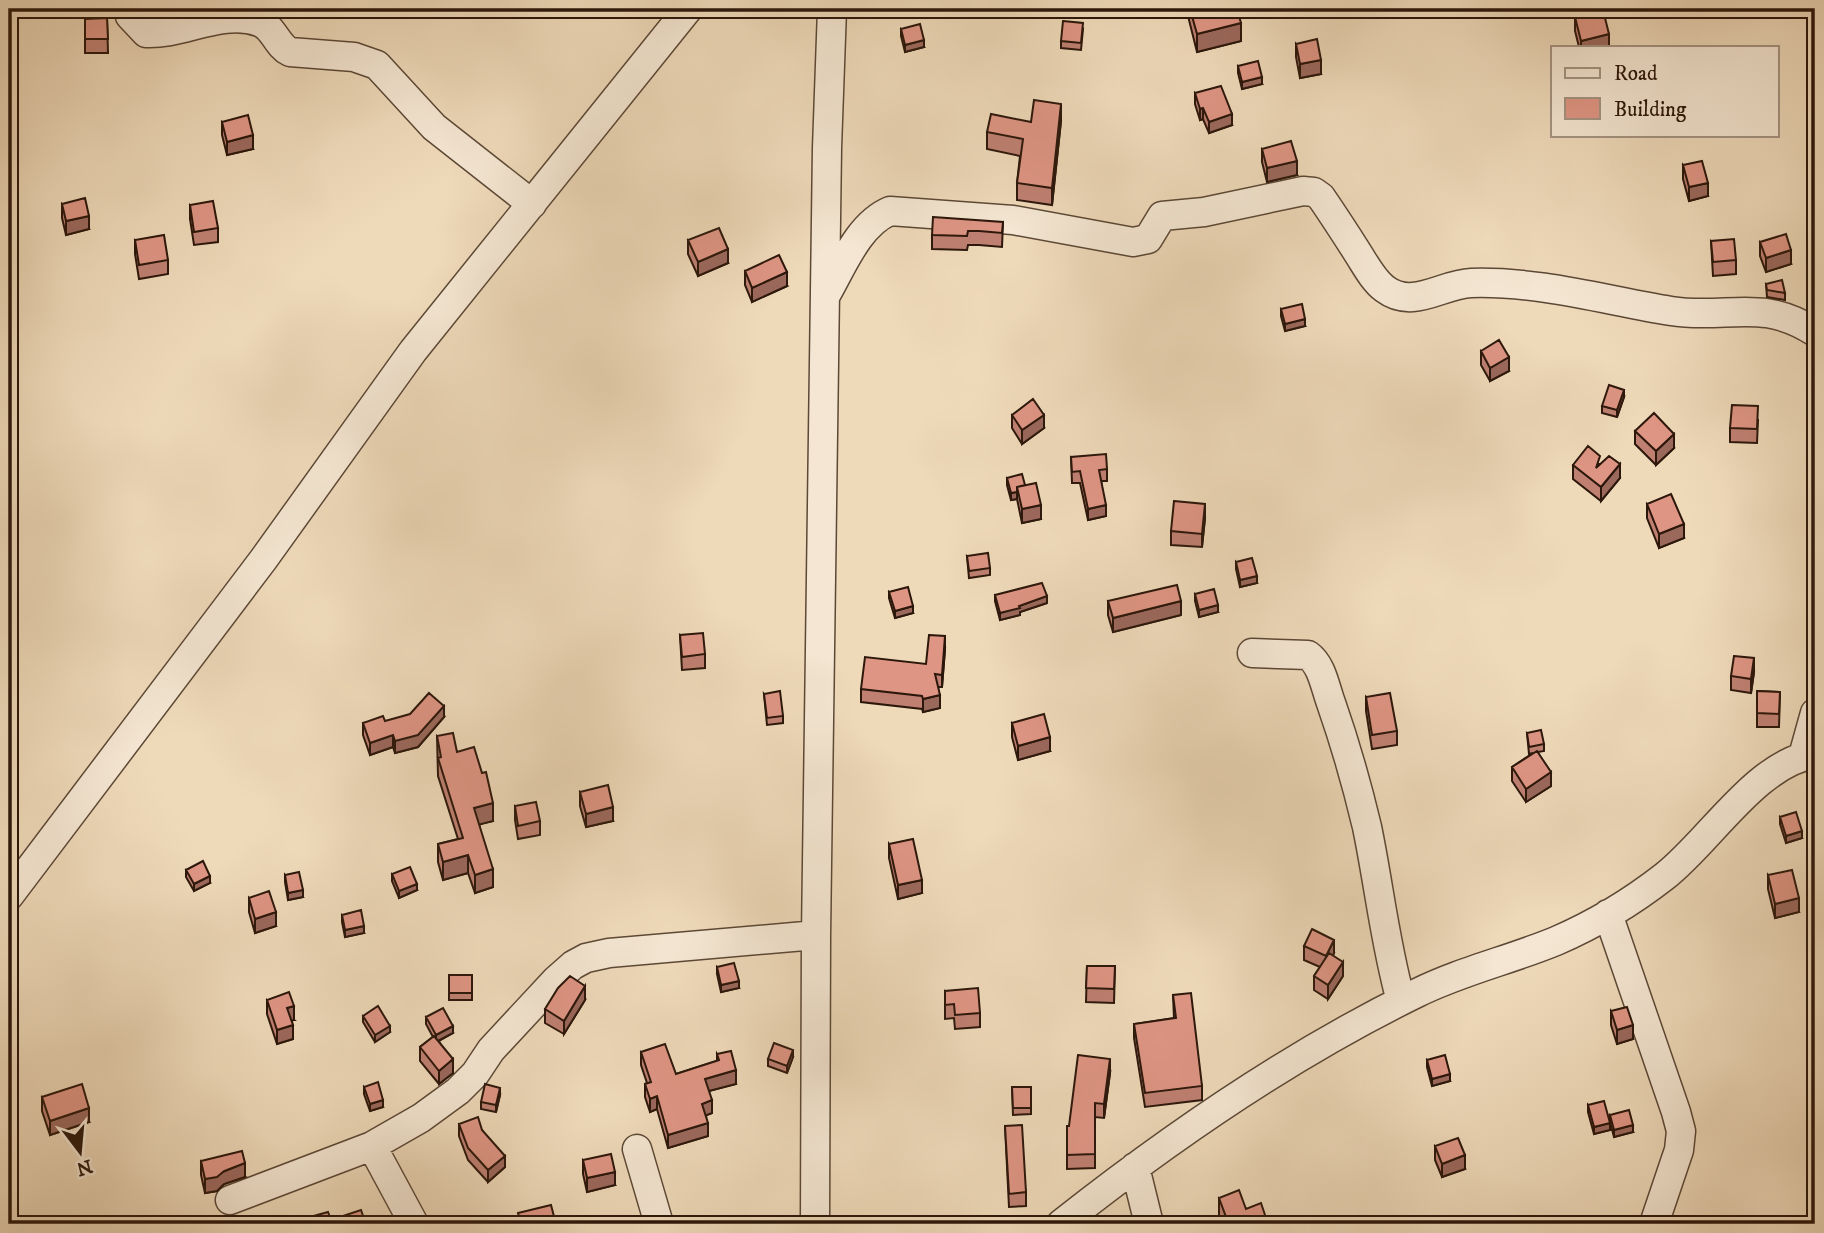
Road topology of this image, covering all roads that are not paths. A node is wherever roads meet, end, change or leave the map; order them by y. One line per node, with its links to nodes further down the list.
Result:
1 (688, 9): 5 (street)
2 (832, 9): 6 (street)
3 (251, 15): 4 (street); 5 (street)
4 (130, 16)
5 (531, 204): 11 (street)
6 (825, 295): 7 (street); 13 (street)
7 (1815, 332)
8 (1252, 653): 14 (street)
9 (1815, 713): 10 (street)
10 (1809, 755): 12 (street)
11 (9, 896)
12 (1608, 914): 14 (street); 24 (street)
13 (816, 935): 15 (street); 21 (street)
14 (1401, 1001): 17 (street)
15 (372, 1146): 18 (street); 19 (street)
16 (637, 1149): 20 (street)
17 (1135, 1167): 22 (street); 23 (street)
18 (230, 1200)
19 (414, 1224)
20 (659, 1224)
21 (815, 1224)
22 (1061, 1224)
23 (1149, 1224)
24 (1654, 1224)

